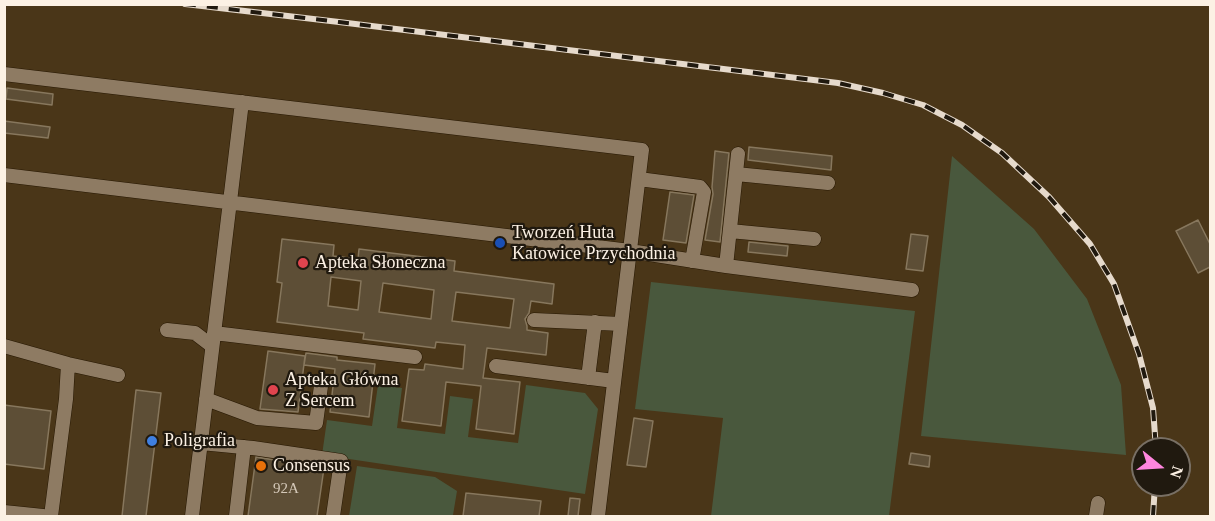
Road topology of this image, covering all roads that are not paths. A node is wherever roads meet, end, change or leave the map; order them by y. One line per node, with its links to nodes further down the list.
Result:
1 (4, 74): 2 (lane)
2 (242, 102): 6 (lane); 8 (lane)
3 (738, 154): 4 (lane)
4 (736, 174): 7 (lane); 9 (lane)
5 (4, 175): 8 (lane)
6 (639, 179): 11 (lane); 12 (lane)
7 (828, 183)
8 (230, 203): 11 (lane); 20 (lane)
9 (730, 231): 10 (lane); 13 (lane)
10 (814, 239)
11 (630, 251): 12 (lane); 17 (lane)
12 (692, 261): 13 (lane)
13 (726, 266): 14 (lane)
14 (912, 290)
15 (534, 320): 16 (lane)
16 (595, 322): 17 (lane); 26 (lane)
17 (621, 324): 27 (lane)
18 (167, 330): 19 (lane)
19 (195, 333): 20 (lane); 20 (lane)
20 (214, 334): 22 (lane); 29 (lane)
21 (4, 346): 23 (lane)
22 (415, 357)
23 (68, 364): 25 (lane); 34 (lane)
24 (496, 366): 26 (lane)
25 (118, 375)
26 (588, 378): 27 (lane)
27 (614, 381): 38 (lane)
28 (321, 386): 29 (lane)
29 (206, 399): 30 (lane)
30 (201, 443): 31 (lane); 35 (lane)
31 (244, 447): 36 (lane); 37 (lane)
32 (4, 512): 33 (lane)
33 (43, 516)
34 (51, 516)
35 (192, 516)
36 (236, 516)
37 (333, 516)
38 (598, 516)

